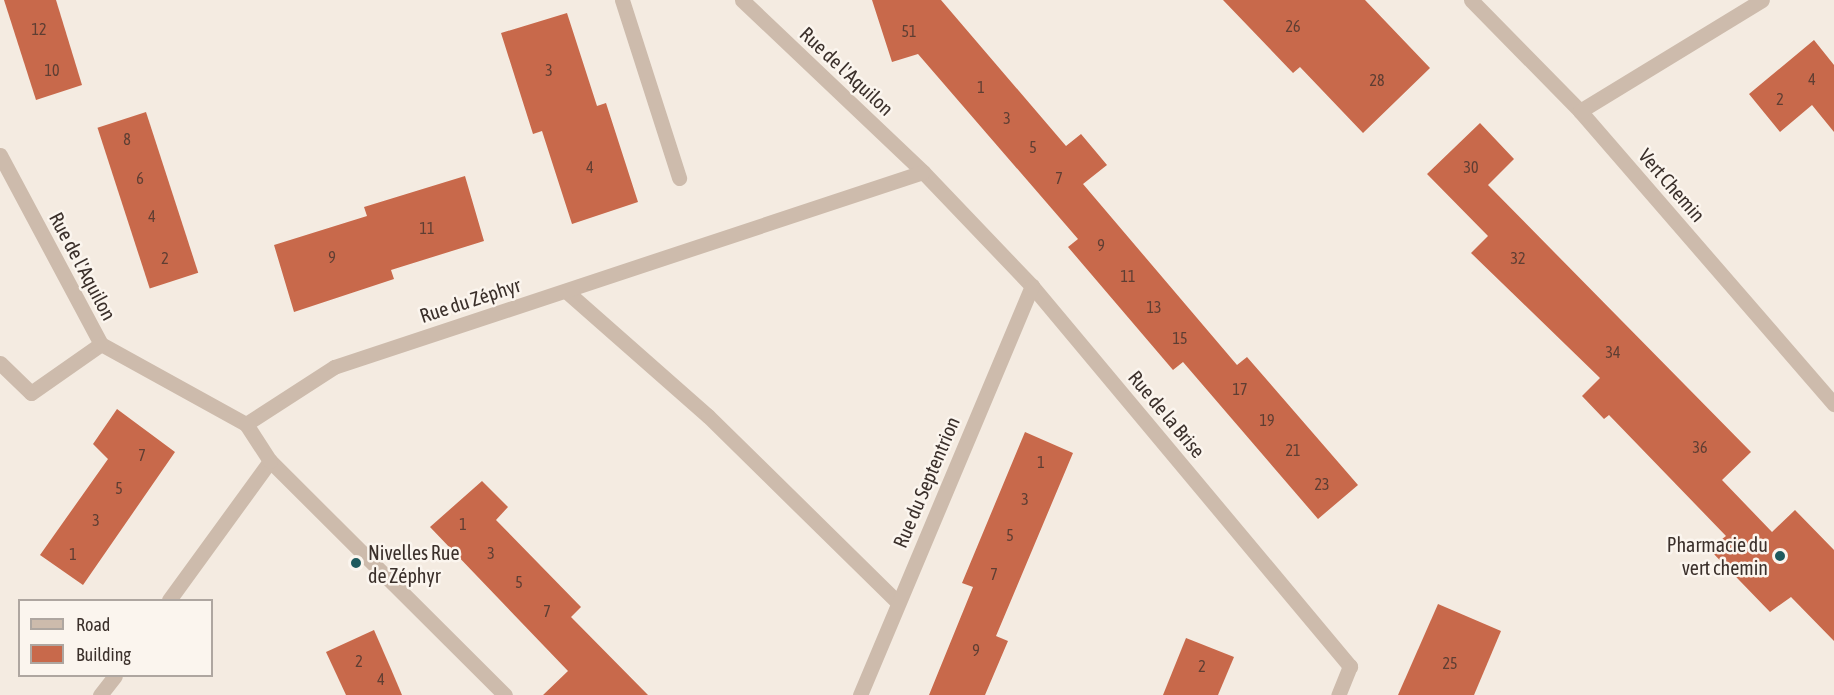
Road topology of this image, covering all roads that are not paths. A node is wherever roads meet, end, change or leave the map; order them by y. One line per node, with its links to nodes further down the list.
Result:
1 (622, 0): 8 (street)
2 (742, 0): 7 (street, Rue de l'Aquilon)
3 (1471, 0): 5 (street, Vert Chemin)
4 (1762, 0): 5 (street)
5 (1580, 111): 13 (street, Vert Chemin)
6 (0, 155): 11 (street, Rue de l'Aquilon)
7 (923, 172): 9 (street, Rue de la Brise); 10 (street, Rue du Zéphyr)
8 (679, 178)
9 (1032, 286): 17 (street, Rue du Septentrion); 22 (street, Rue de la Brise)
10 (566, 291): 14 (street, Rue du Zéphyr); 17 (street)
11 (101, 345): 12 (street); 14 (street, Rue de l'Aquilon)
12 (0, 363)
13 (1834, 404)
14 (246, 424): 15 (street)
15 (270, 461): 16 (street); 20 (street)
16 (170, 599)
17 (897, 602): 21 (street, Rue du Septentrion)
18 (114, 677): 19 (street)
19 (100, 695)
20 (505, 695)
21 (860, 695)
22 (1338, 695)

